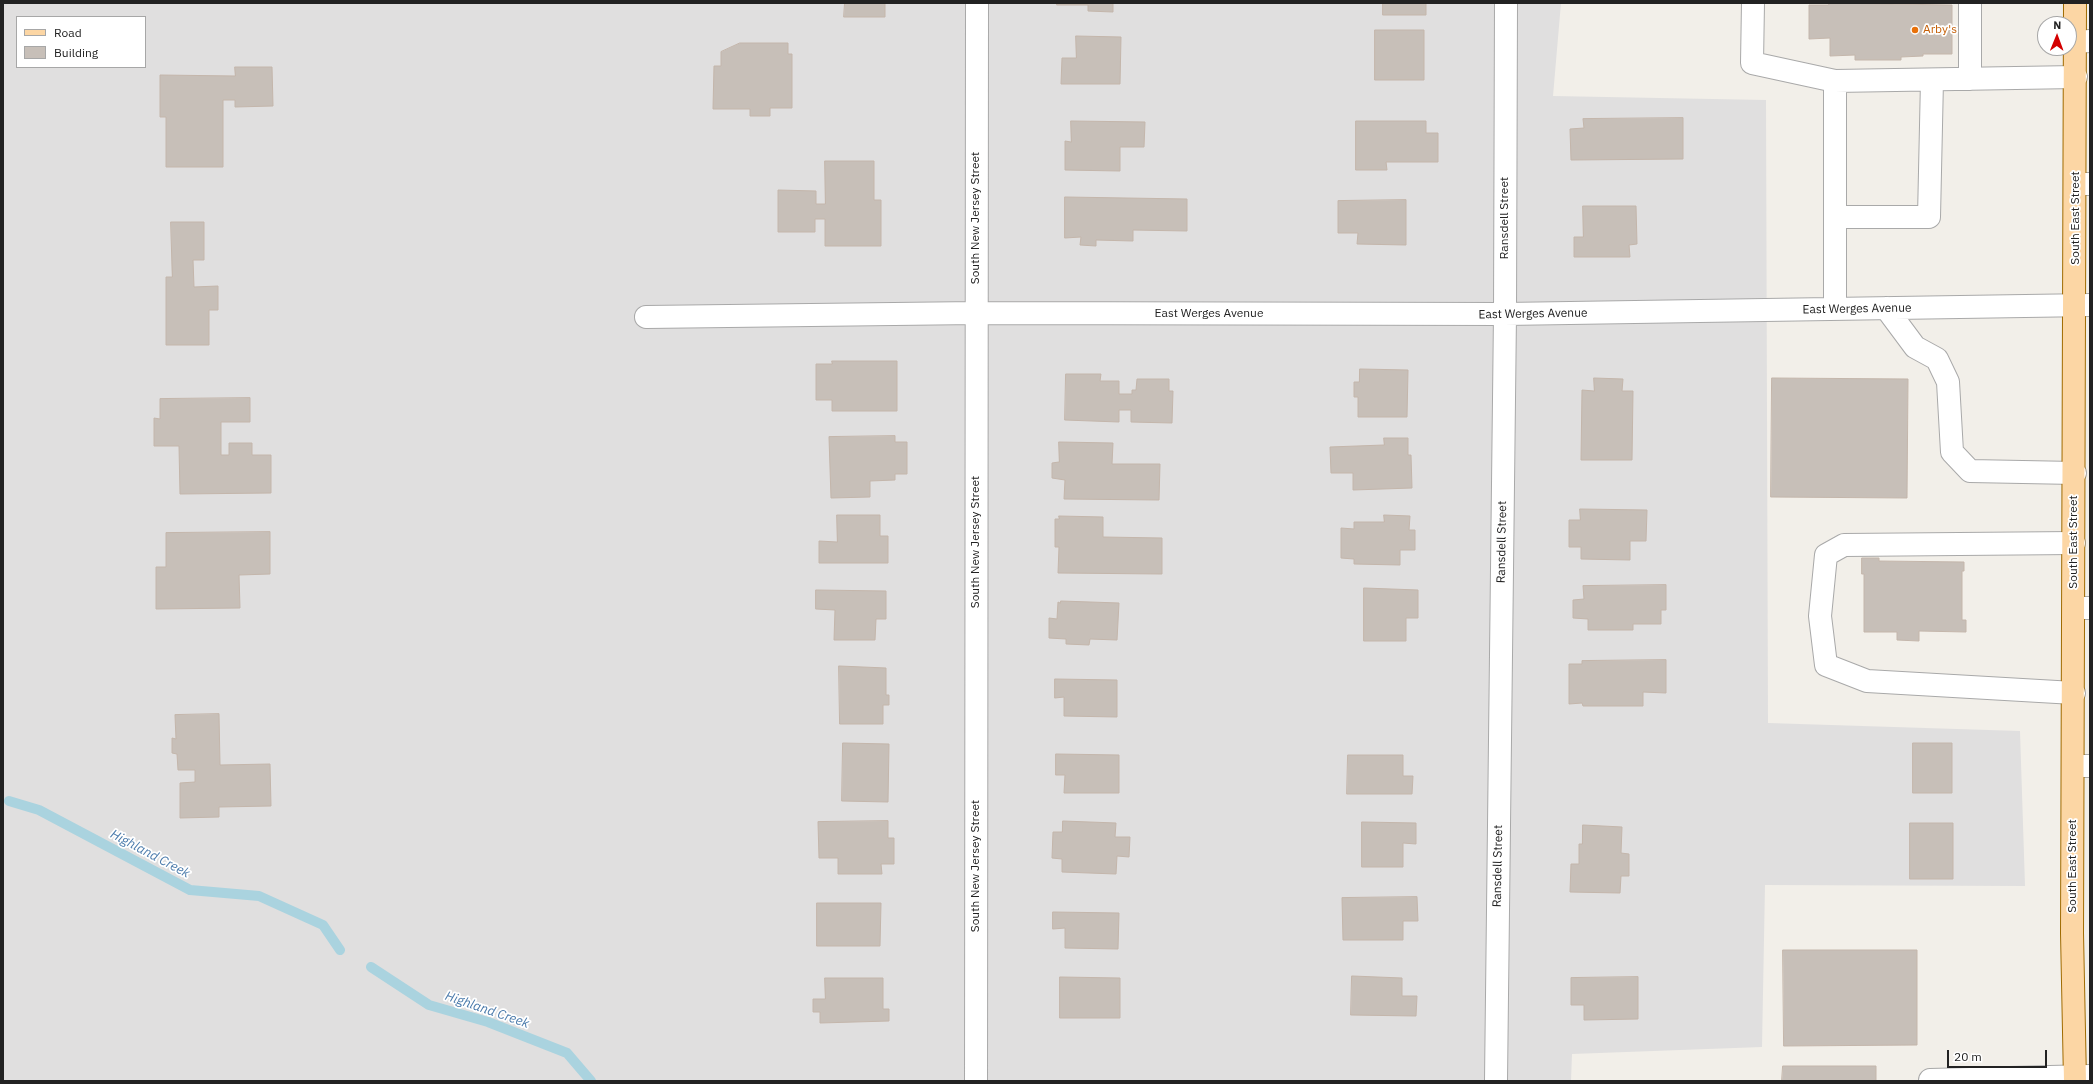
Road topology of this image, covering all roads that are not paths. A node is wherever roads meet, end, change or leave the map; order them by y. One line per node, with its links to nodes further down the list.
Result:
1 (977, 3): 16 (street, South New Jersey Street)
2 (1506, 3): 17 (street, Ransdell Street)
3 (1753, 3): 10 (street)
4 (1970, 3): 8 (street)
5 (2075, 3): 6 (main road, South East Street)
6 (2083, 41): 7 (main road, South East Street)
7 (2076, 77): 8 (street); 11 (main road, South East Street)
8 (1970, 79): 9 (street)
9 (1932, 80): 10 (street); 12 (street)
10 (1835, 81): 12 (street)
11 (2083, 184): 13 (main road, South East Street)
12 (1835, 217): 15 (street)
13 (2083, 305): 14 (street, East Werges Avenue); 19 (main road, South East Street)
14 (1886, 308): 15 (street, East Werges Avenue); 19 (street)
15 (1835, 309): 17 (street, East Werges Avenue)
16 (976, 313): 17 (street, East Werges Avenue); 18 (street, East Werges Avenue); 26 (street, South New Jersey Street)
17 (1505, 314): 27 (street, Ransdell Street)
18 (646, 317)
19 (2075, 473): 20 (main road, South East Street)
20 (2074, 543): 21 (main road, South East Street); 22 (street)
21 (2082, 608): 22 (main road, South East Street)
22 (2074, 693): 23 (main road, South East Street)
23 (2082, 766): 24 (main road, South East Street)
24 (2080, 1078): 25 (street)
25 (1930, 1080)
26 (976, 1081)
27 (1496, 1081)

